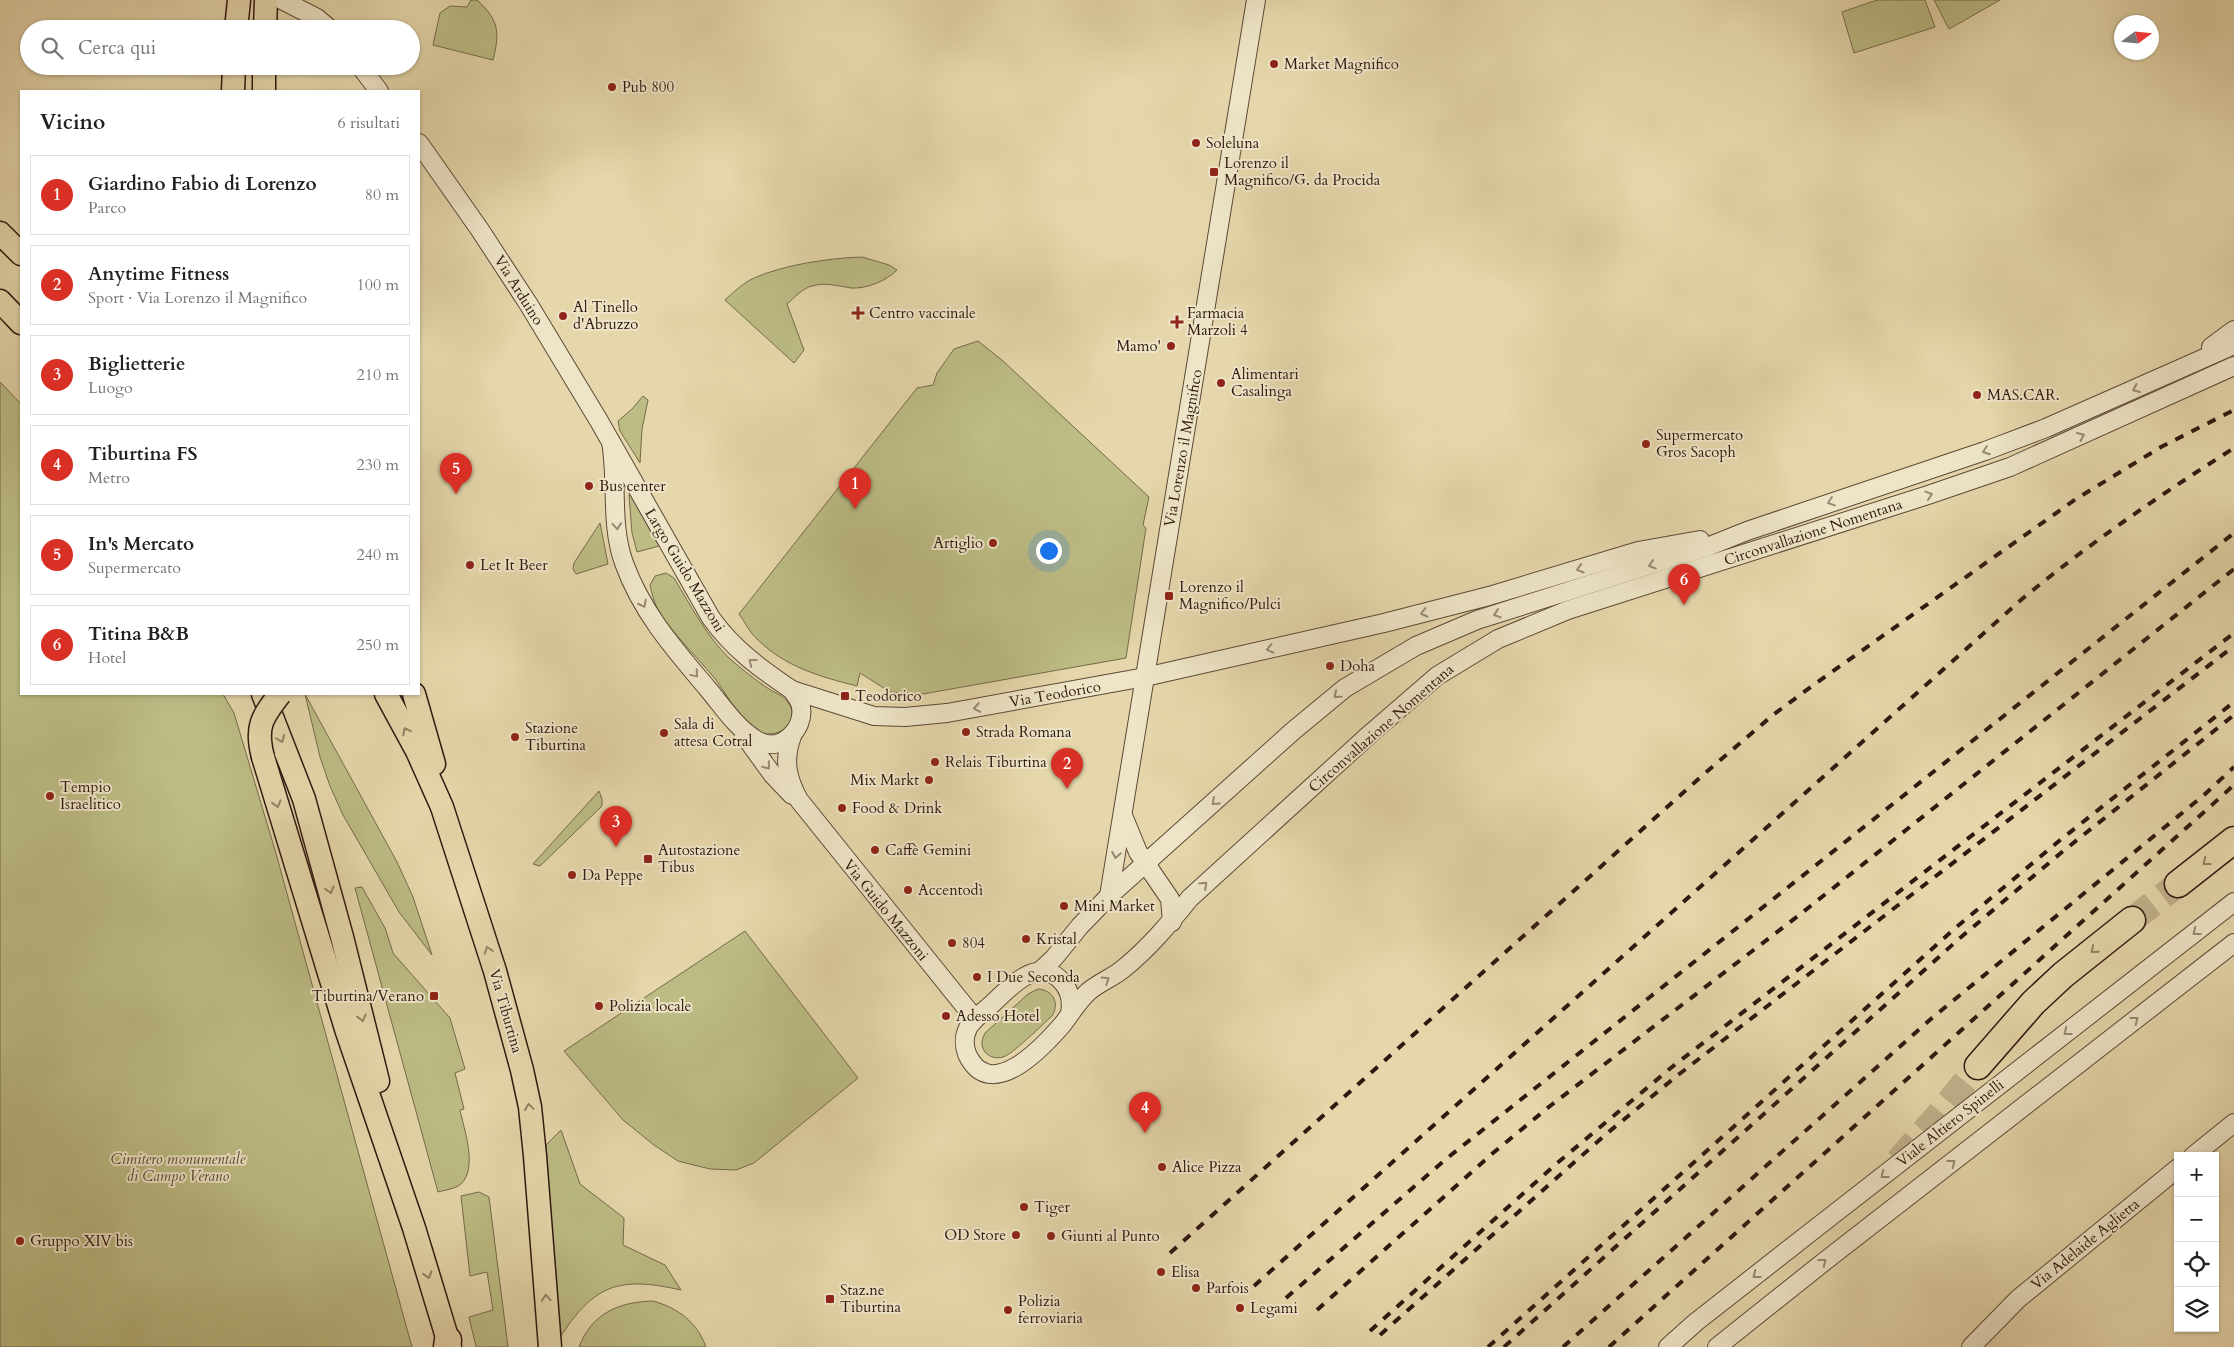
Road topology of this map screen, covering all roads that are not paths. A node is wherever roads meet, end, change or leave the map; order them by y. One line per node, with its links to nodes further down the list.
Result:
1 (239, 0): 5 (main road)
2 (266, 0): 6 (main road)
3 (282, 0): 7 (street)
4 (1256, 0): 26 (street, Via Lorenzo il Magnifico)
5 (237, 20)
6 (265, 20)
7 (319, 20)
8 (234, 75): 11 (main road)
9 (264, 75): 12 (main road)
10 (367, 75): 13 (street)
11 (233, 90)
12 (264, 90)
13 (379, 90)
14 (420, 144): 23 (street, Via Arduino)
15 (0, 233): 16 (main road)
16 (20, 253)
17 (0, 301): 18 (main road)
18 (20, 322)
19 (2234, 330): 22 (street)
20 (2234, 345): 22 (street, Circonvallazione Nomentana)
21 (2234, 366): 43 (street, Circonvallazione Nomentana, one-way to 21)
22 (2180, 369): 24 (street, Circonvallazione Nomentana, one-way to 24)
23 (611, 442): 27 (street, Largo Guido Mazzoni, one-way to 23); 32 (street, one-way to 32)
24 (1747, 531): 25 (street, Circonvallazione Nomentana, one-way to 25); 38 (street, Circonvallazione Nomentana, one-way to 38)
25 (1318, 638): 26 (street, Via Teodorico, one-way to 26)
26 (1145, 677): 27 (street, Via Teodorico, one-way to 27); 36 (street, Via Lorenzo il Magnifico)
27 (792, 690): 33 (street)
28 (263, 695): 52 (main road, one-way to 52)
29 (279, 695): 52 (main road, one-way to 52, bridge)
30 (387, 695): 35 (main road, Via Tiburtina, one-way to 30)
31 (414, 695): 35 (main road)
32 (740, 728): 33 (street); 34 (street, Via Guido Mazzoni, one-way to 34)
33 (792, 736): 34 (street, Via Guido Mazzoni)
34 (799, 800): 47 (street, Via Guido Mazzoni)
35 (442, 806): 55 (main road, Via Tiburtina, one-way to 35)
36 (1123, 815): 38 (street); 40 (street, Via Lorenzo il Magnifico, one-way to 40)
37 (2234, 840): 39 (highway, one-way to 39)
38 (1145, 864): 40 (street, Circonvallazione Nomentana); 43 (street)
39 (2178, 884)
40 (1109, 896): 45 (street, Circonvallazione Nomentana)
41 (2234, 902): 56 (street, Viale Altiero Spinelli, one-way to 56)
42 (2132, 920): 48 (highway, one-way to 48)
43 (1172, 922): 46 (street, Circonvallazione Nomentana, one-way to 43)
44 (2234, 943): 57 (street, one-way to 44)
45 (1039, 972): 46 (street); 47 (street, Circonvallazione Nomentana)
46 (1070, 1012): 47 (street, Circonvallazione Nomentana)
47 (975, 1019)
48 (1978, 1066)
49 (2234, 1123): 50 (street)
50 (2198, 1152)
51 (2174, 1171): 53 (street, Via Adelaide Aglietta)
52 (414, 1228): 54 (main road, one-way to 54)
53 (1996, 1323): 58 (street, Via Adelaide Aglietta); 59 (street, Via Adelaide Aglietta)
54 (448, 1345)
55 (550, 1347)
56 (1668, 1347)
57 (1717, 1347)
58 (1970, 1347)
59 (1988, 1347)

